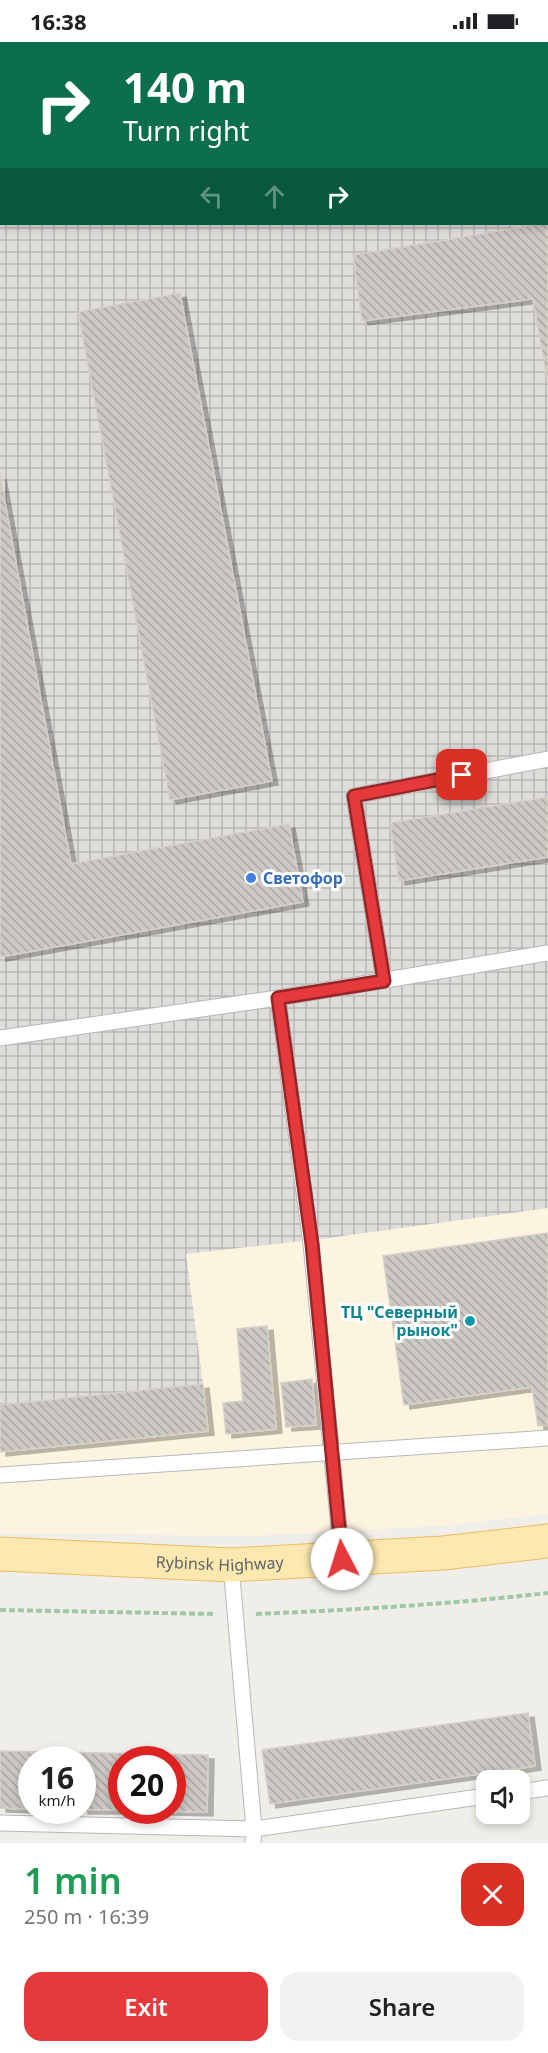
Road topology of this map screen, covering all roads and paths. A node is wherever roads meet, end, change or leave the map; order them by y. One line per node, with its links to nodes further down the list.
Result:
1 (548, 759): 3 (lane)
2 (548, 953): 3 (lane)
3 (384, 981): 4 (lane)
4 (278, 998): 5 (lane); 7 (lane)
5 (0, 1038)
6 (548, 1438): 7 (lane)
7 (332, 1453): 8 (lane); 11 (lane)
8 (0, 1474)
9 (548, 1541): 11 (main road, Rybinsk Highway)
10 (0, 1554): 12 (main road, Rybinsk Highway)
11 (342, 1559): 12 (main road, Rybinsk Highway)
12 (231, 1565): 15 (lane)
13 (548, 1593): 15 (path)
14 (0, 1610): 15 (path)
15 (235, 1614): 20 (lane)
16 (548, 1788): 17 (lane)
17 (530, 1790)
18 (476, 1798): 20 (lane)
19 (0, 1823): 20 (lane)
20 (254, 1836)

